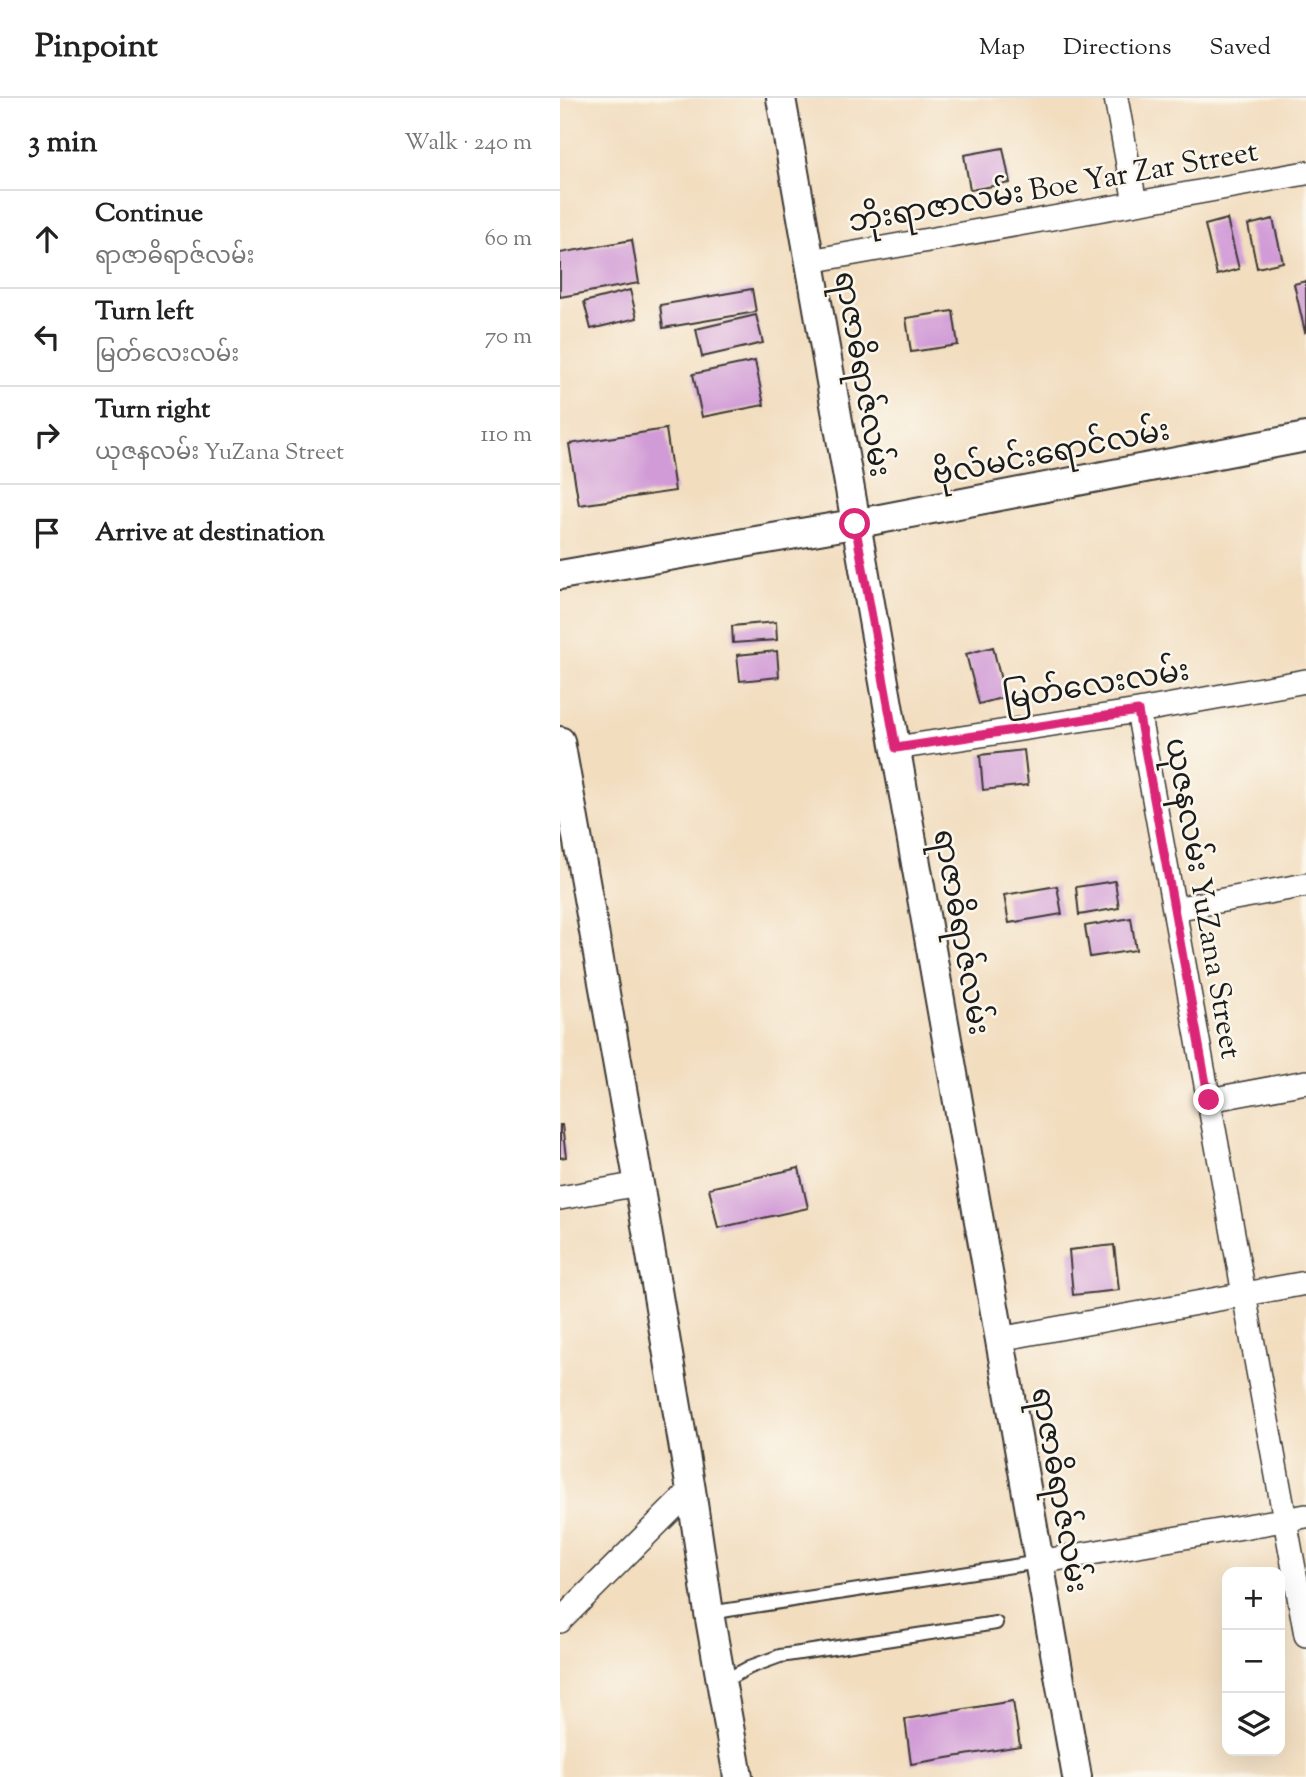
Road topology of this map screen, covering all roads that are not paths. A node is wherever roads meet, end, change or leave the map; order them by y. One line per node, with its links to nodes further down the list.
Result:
1 (781, 98): 5 (street, ရာဇာဓိရာဇ်လမ်း)
2 (1116, 98): 4 (street)
3 (1306, 173): 4 (street, ဘိုးရာဇာလမ်း Boe Yar Zar Street)
4 (1135, 203): 5 (street, ဘိုးရာဇာလမ်း Boe Yar Zar Street)
5 (810, 261): 7 (street, ရာဇာဓိရာဇ်လမ်း)
6 (1306, 437): 7 (street, ဗိုလ်မင်းရောင်လမ်း)
7 (842, 526): 8 (street, ဗိုလ်မင်းရောင်လမ်း); 12 (street, ရာဇာဓိရာဇ်လမ်း)
8 (561, 575)
9 (1306, 681): 10 (street, မြတ်လေးလမ်း)
10 (1138, 711): 12 (street, မြတ်လေးလမ်း); 14 (street, ယုဇနလမ်း YuZana Street)
11 (560, 741): 17 (street)
12 (896, 748): 21 (street, ရာဇာဓိရာဇ်လမ်း)
13 (1306, 886): 14 (street)
14 (1174, 909): 16 (street, ယုဇနလမ်း YuZana Street)
15 (1306, 1082): 16 (street)
16 (1209, 1100): 20 (street, ယုဇနလမ်း YuZana Street)
17 (639, 1184): 18 (street); 22 (street)
18 (560, 1198)
19 (1306, 1283): 20 (street)
20 (1244, 1295): 21 (street); 23 (street, ယုဇနလမ်း YuZana Street)
21 (999, 1339): 24 (street, ရာဇာဓိရာဇ်လမ်း)
22 (691, 1490): 25 (street); 26 (street)
23 (1296, 1518): 24 (street); 28 (street, ယုဇနလမ်း YuZana Street)
24 (1040, 1562): 25 (lane); 31 (street, ရာဇာဓိရာဇ်လမ်း)
25 (709, 1614): 29 (street)
26 (560, 1620)
27 (996, 1623): 29 (lane)
28 (1306, 1635)
29 (722, 1682): 30 (street)
30 (738, 1777)
31 (1077, 1777)

